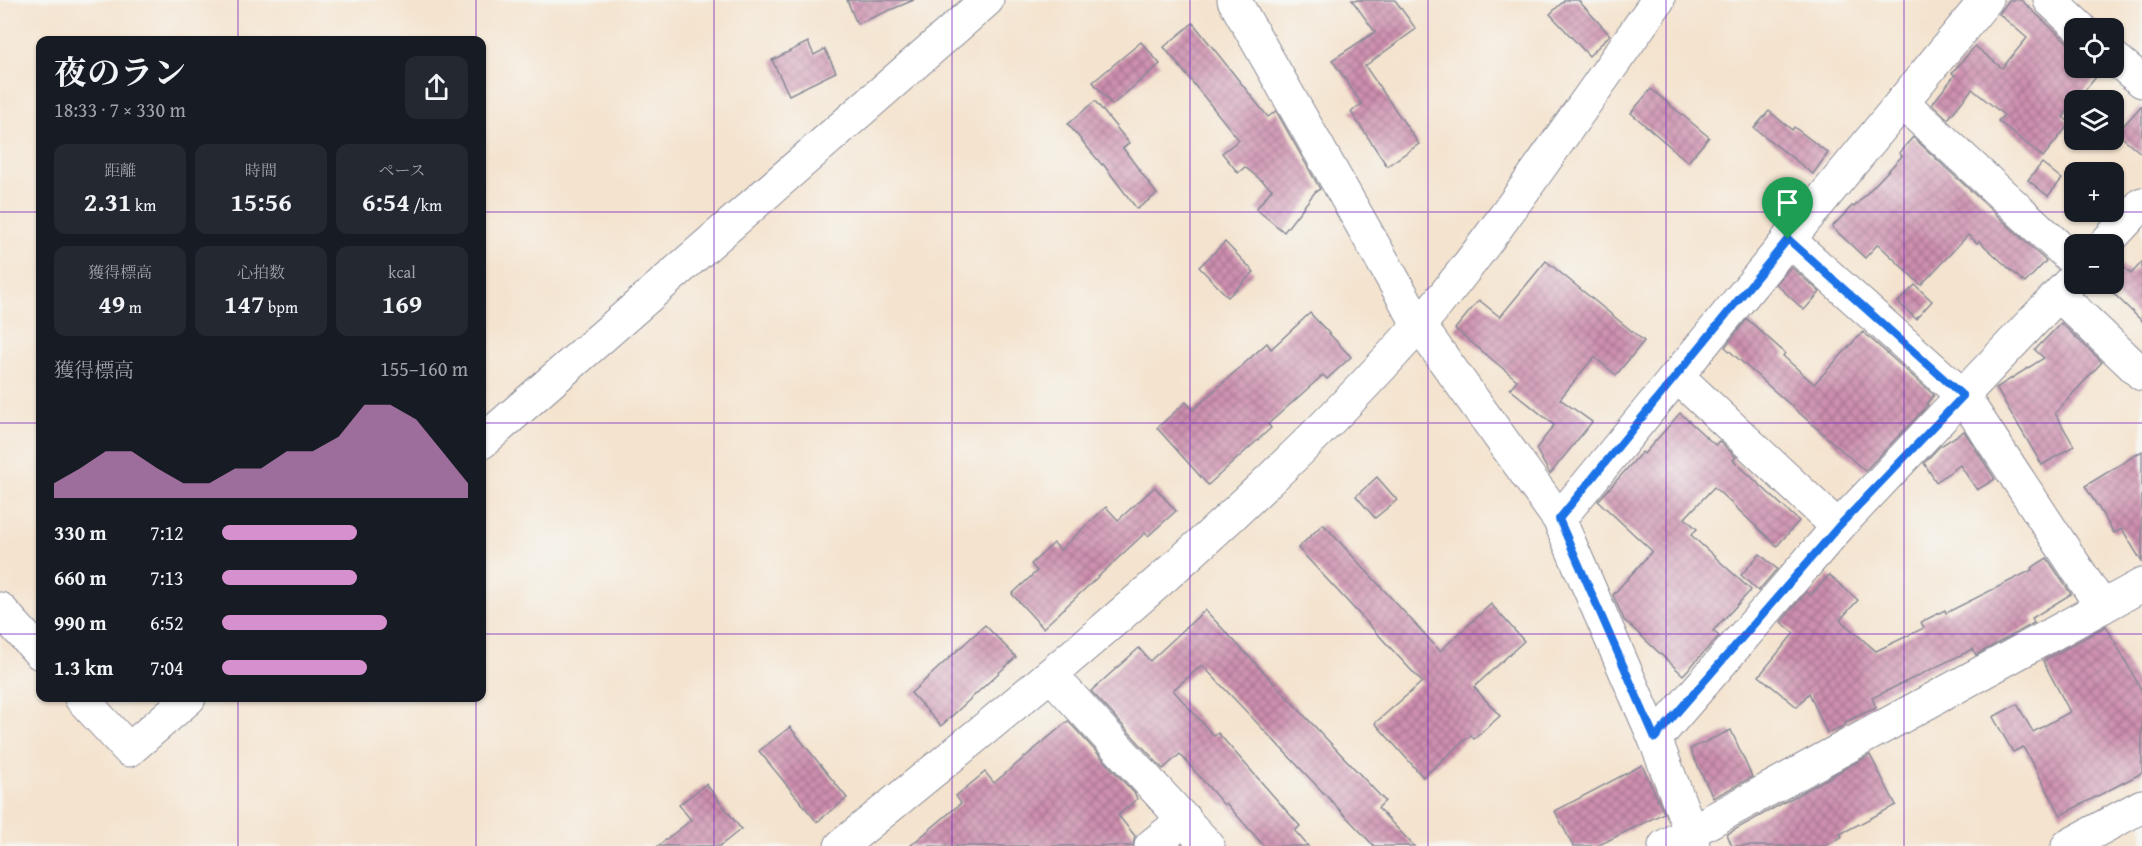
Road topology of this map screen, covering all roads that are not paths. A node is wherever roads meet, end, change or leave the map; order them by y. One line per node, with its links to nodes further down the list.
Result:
1 (987, 0): 20 (street)
2 (1234, 0): 16 (street)
3 (1658, 0): 16 (street)
4 (1986, 0): 9 (street)
5 (2050, 0): 6 (street)
6 (2069, 18)
7 (2124, 66): 8 (street)
8 (2142, 81)
9 (1902, 102): 12 (street); 13 (street)
10 (2142, 204): 11 (street)
11 (2114, 234)
12 (1788, 239): 18 (street); 19 (street)
13 (2064, 252)
14 (2064, 290): 19 (street)
15 (2073, 294): 17 (street)
16 (1419, 325): 21 (street); 27 (street)
17 (2142, 374)
18 (1677, 376): 21 (street); 22 (street)
19 (1963, 396): 22 (street); 24 (street)
20 (486, 438)
21 (1559, 519): 30 (street)
22 (1838, 527): 30 (street)
23 (2142, 585): 24 (street)
24 (2102, 607): 33 (street)
25 (0, 609): 26 (street)
26 (36, 649)
27 (1051, 675): 32 (street); 34 (street)
28 (85, 702): 29 (street)
29 (184, 702)
30 (1655, 738): 33 (street)
31 (2142, 806): 37 (street)
32 (1185, 819): 35 (street); 36 (street)
33 (1683, 841)
34 (841, 846)
35 (1151, 846)
36 (1208, 846)
37 (2068, 846)

